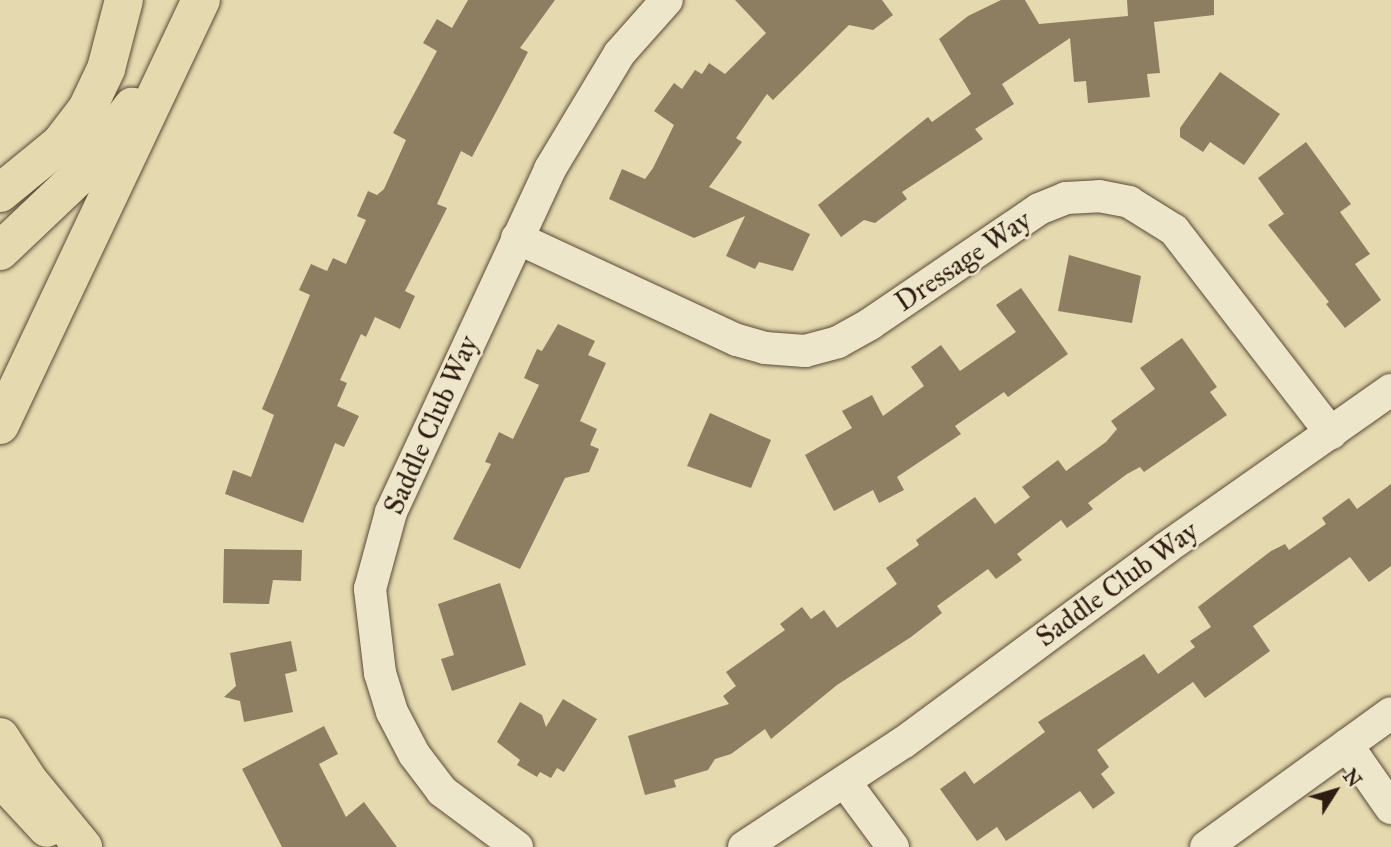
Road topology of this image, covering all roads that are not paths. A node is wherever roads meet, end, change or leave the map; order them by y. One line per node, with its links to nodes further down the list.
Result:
1 (124, 0): 4 (main road)
2 (667, 0): 5 (street, Saddle Club Way)
3 (196, 11): 6 (main road); 8 (main road)
4 (0, 192)
5 (517, 238): 9 (street, Dressage Way); 18 (street, Saddle Club Way)
6 (0, 251)
7 (1391, 390): 9 (street, Saddle Club Way)
8 (0, 425)
9 (1331, 433): 14 (street, Saddle Club Way)
10 (1391, 713): 12 (street)
11 (0, 737): 17 (main road)
12 (1347, 745): 15 (street); 21 (street)
13 (0, 777): 16 (main road)
14 (845, 782): 19 (street, Saddle Club Way); 20 (street)
15 (1391, 808)
16 (65, 847)
17 (83, 847)
18 (517, 847)
19 (744, 847)
20 (893, 847)
21 (1206, 847)

